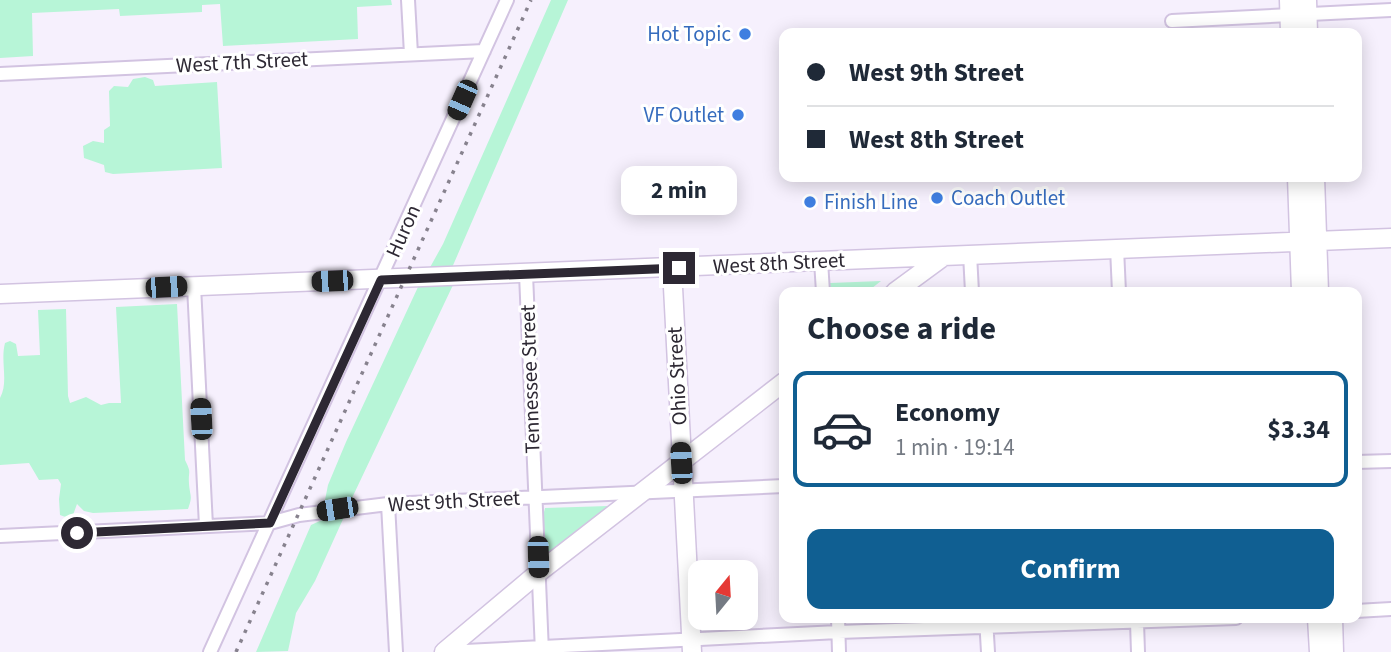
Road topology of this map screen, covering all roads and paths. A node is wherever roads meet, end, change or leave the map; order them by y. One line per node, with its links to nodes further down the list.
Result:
1 (408, 0): 8 (street)
2 (507, 0): 7 (street, Huron)
3 (1391, 10): 4 (street)
4 (1297, 12): 5 (street); 6 (street)
5 (1172, 21)
6 (1305, 28)
7 (484, 51): 8 (street, West 7th Street); 20 (street, Huron)
8 (411, 54): 9 (street, West 7th Street)
9 (0, 74)
10 (1298, 182): 13 (street)
11 (1314, 182): 13 (street)
12 (1391, 238): 13 (street, West 8th Street)
13 (1308, 241): 14 (street, West 8th Street); 26 (street); 27 (street)
14 (1117, 248): 15 (street, West 8th Street); 25 (street)
15 (970, 254): 16 (street, West 8th Street); 24 (street)
16 (944, 256): 17 (street, West 8th Street); 23 (street)
17 (821, 261): 18 (street, West 8th Street); 22 (street)
18 (672, 268): 19 (street, West 8th Street); 32 (street, Ohio Street)
19 (526, 274): 20 (street, West 8th Street); 36 (street, Tennessee Street)
20 (381, 280): 21 (street, West 8th Street); 38 (street, Huron)
21 (194, 286): 28 (street, West 8th Street); 39 (street)
22 (823, 287)
23 (902, 287)
24 (972, 287)
25 (1119, 287)
26 (1302, 287)
27 (1318, 287)
28 (0, 294)
29 (779, 386): 32 (street)
30 (1391, 461): 31 (street)
31 (1362, 462)
32 (681, 463): 34 (street, Ohio Street); 35 (street)
33 (779, 486): 34 (street, West 9th Street)
34 (683, 489): 35 (street, West 9th Street); 51 (street, Ohio Street)
35 (643, 492): 36 (street, West 9th Street); 41 (street)
36 (536, 498): 37 (street, West 9th Street); 41 (street, Tennessee Street)
37 (388, 504): 38 (street, West 9th Street); 54 (street)
38 (270, 523): 39 (street, West 9th Street); 53 (street, Huron)
39 (206, 526): 40 (street, West 9th Street)
40 (0, 537)
41 (538, 573): 52 (street, Tennessee Street); 55 (street)
42 (1391, 609): 43 (street)
43 (1362, 611)
44 (838, 623): 50 (street)
45 (971, 623): 50 (street)
46 (986, 623): 57 (street)
47 (1138, 623): 58 (street)
48 (1317, 623): 59 (street)
49 (1333, 623): 60 (street)
50 (838, 632): 51 (street); 56 (street)
51 (692, 646): 52 (street)
52 (542, 649): 55 (street)
53 (211, 652)
54 (396, 652)
55 (444, 652)
56 (839, 652)
57 (988, 652)
58 (1138, 652)
59 (1319, 652)
60 (1334, 652)

